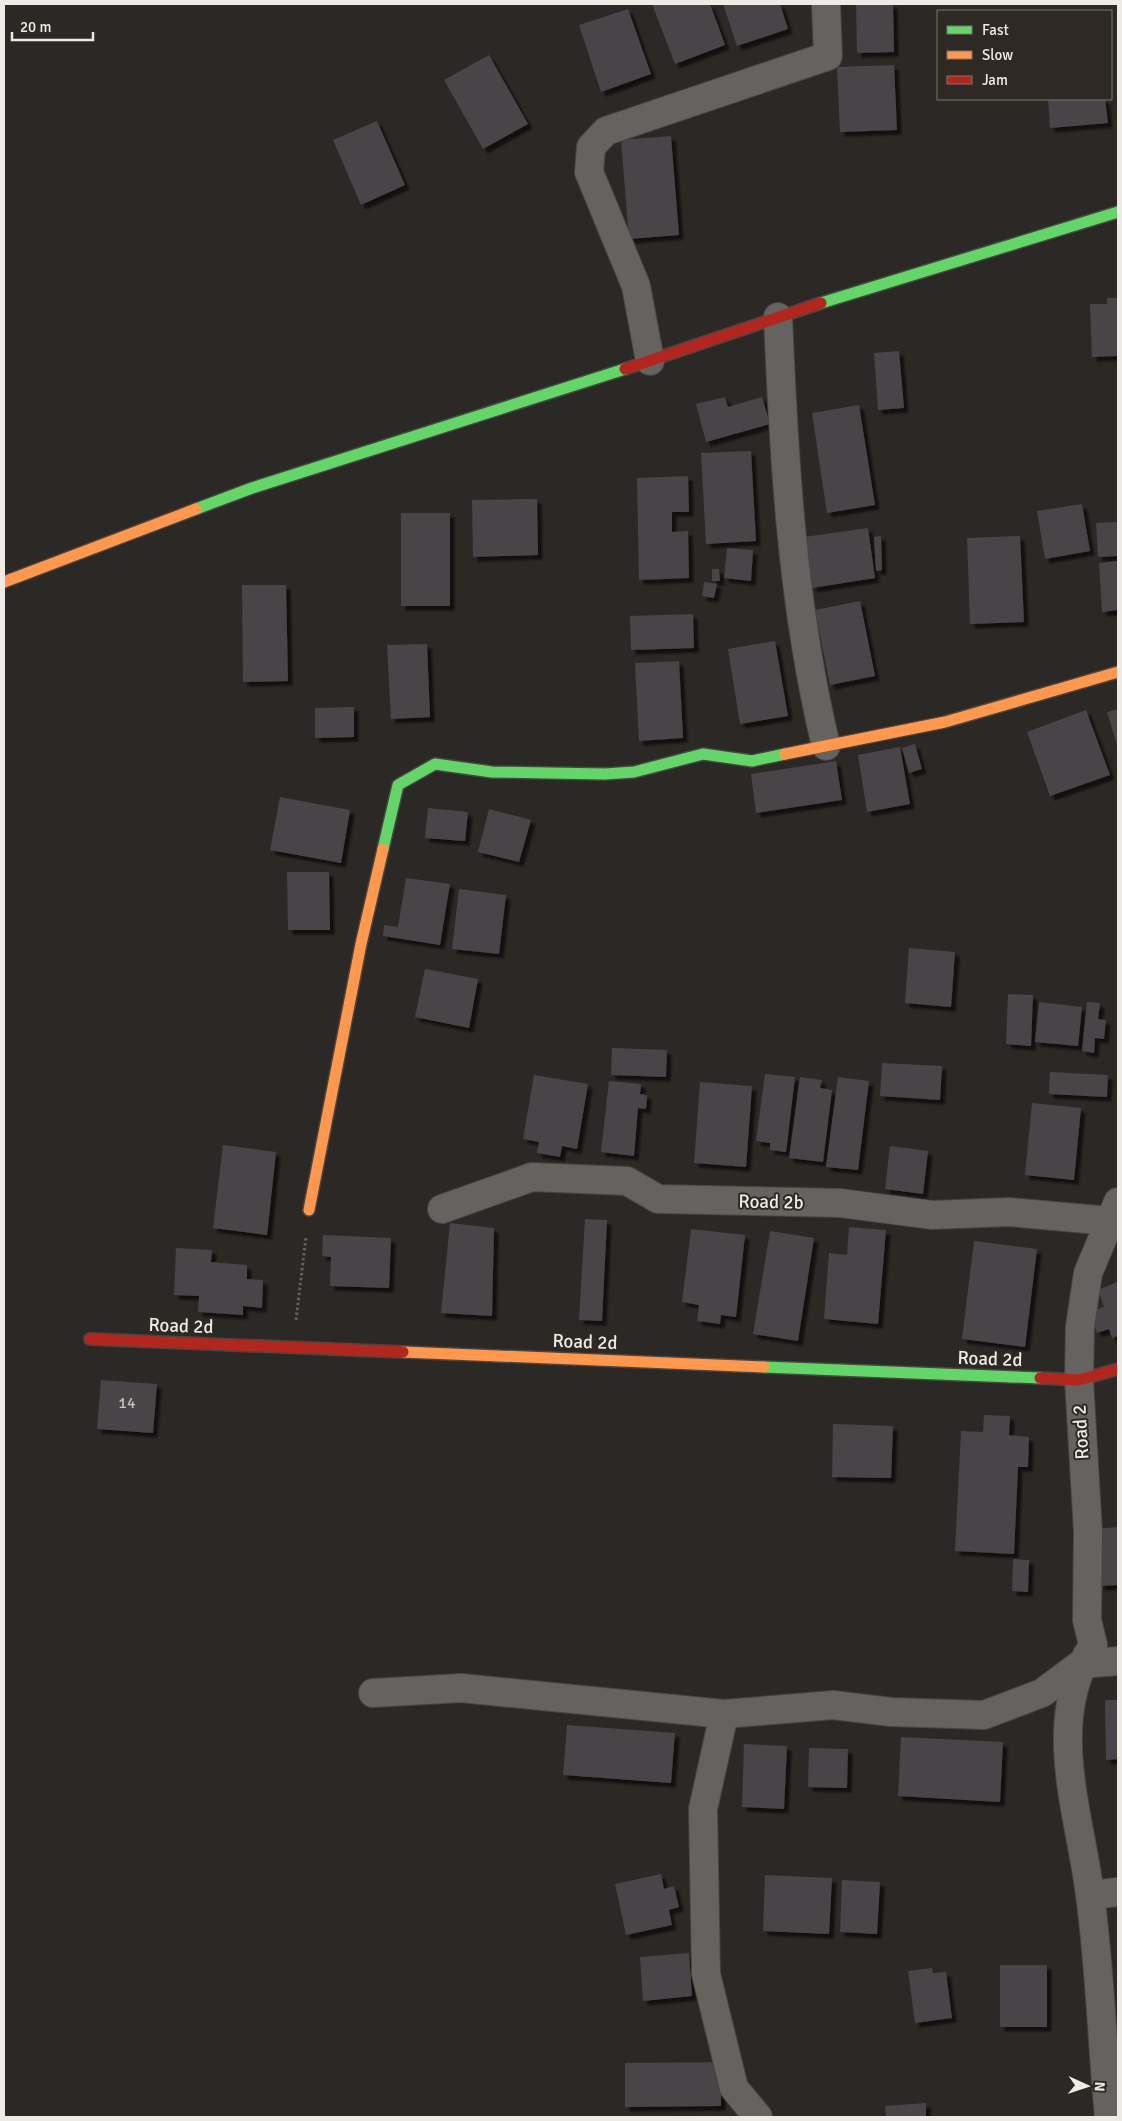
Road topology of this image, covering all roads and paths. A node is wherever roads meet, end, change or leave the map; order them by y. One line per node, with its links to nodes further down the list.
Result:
1 (826, 4): 4 (street)
2 (1118, 212): 3 (street)
3 (778, 317): 4 (street); 7 (street)
4 (650, 361): 5 (street)
5 (4, 582)
6 (1118, 672): 7 (street)
7 (826, 746): 9 (street)
8 (442, 1209): 10 (street, Road 2b)
9 (309, 1210): 12 (path)
10 (1114, 1212): 14 (street, Road 2)
11 (90, 1340): 12 (street, Road 2d)
12 (293, 1348): 14 (street, Road 2d)
13 (1118, 1369): 14 (street, Road 2d)
14 (1079, 1380): 16 (street, Road 2)
15 (1118, 1661): 16 (street)
16 (1081, 1664): 18 (street); 20 (street)
17 (373, 1693): 18 (street)
18 (724, 1714): 22 (street)
19 (1118, 1892): 20 (street)
20 (1090, 1895): 21 (street)
21 (1110, 2048): 23 (street)
22 (758, 2117)
23 (1109, 2117)

